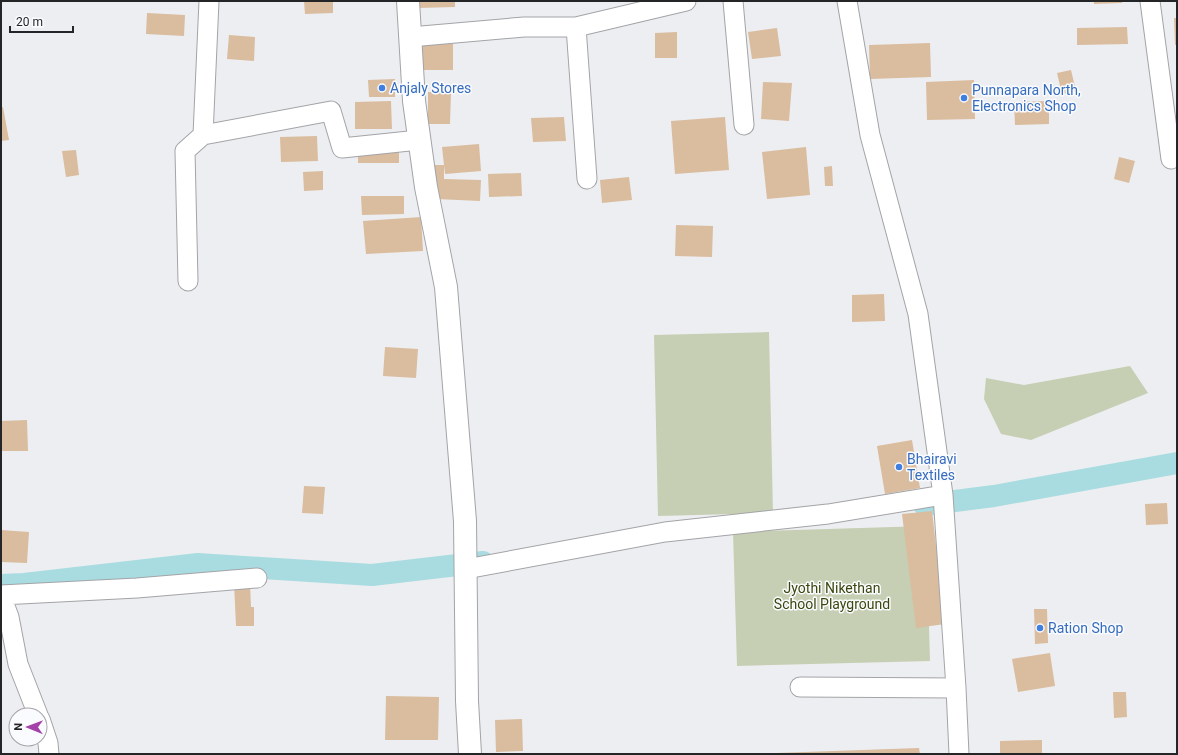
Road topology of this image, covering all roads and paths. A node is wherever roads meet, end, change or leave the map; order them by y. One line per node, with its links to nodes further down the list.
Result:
1 (209, 1): 11 (street)
2 (408, 1): 9 (street)
3 (686, 1): 7 (street)
4 (733, 1): 10 (street)
5 (847, 1): 16 (street)
6 (1150, 1): 13 (street)
7 (627, 8): 8 (street)
8 (576, 27): 9 (street); 14 (street)
9 (410, 37): 12 (street)
10 (744, 125)
11 (203, 135): 12 (street); 15 (street)
12 (419, 140): 17 (street)
13 (1171, 159)
14 (587, 179)
15 (188, 281)
16 (944, 502): 17 (street); 21 (street)
17 (466, 564): 23 (street)
18 (257, 578): 19 (street)
19 (1, 596): 22 (street)
20 (800, 687): 21 (street)
21 (956, 688): 24 (street)
22 (35, 707)
23 (470, 754)
24 (958, 754)

